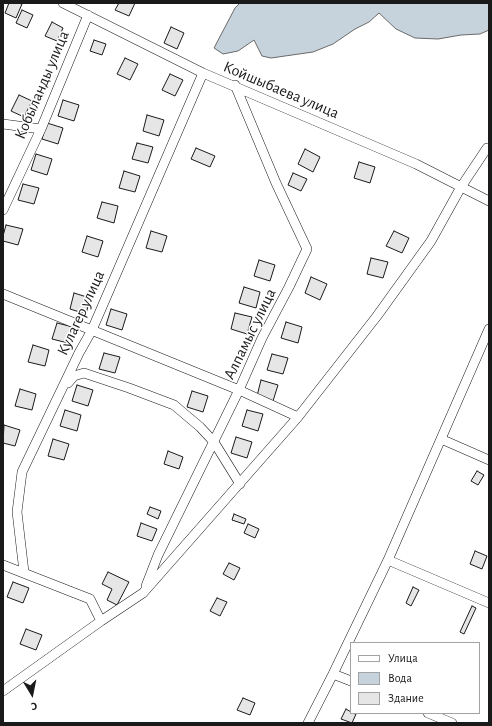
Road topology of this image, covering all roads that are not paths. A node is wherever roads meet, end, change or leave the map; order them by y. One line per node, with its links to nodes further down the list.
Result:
1 (63, 3): 2 (street, Койшыбаева улица)
2 (88, 15): 3 (street, Койшыбаева улица); 6 (street, Кобыланды улица)
3 (203, 73): 4 (street, Койшыбаева улица); 13 (street, Кулагер улица)
4 (235, 86): 8 (street, Койшыбаева улица); 15 (street, Алпамыс улица)
5 (3, 124): 6 (street)
6 (41, 129): 10 (street, Кобыланды улица)
7 (489, 148): 8 (street)
8 (462, 187): 9 (street, Койшыбаева улица); 16 (street)
9 (489, 201)
10 (3, 210)
11 (3, 294): 13 (street)
12 (489, 329): 17 (street)
13 (92, 330): 14 (street, Кулагер улица); 15 (street)
14 (63, 388): 18 (street); 23 (street, Кулагер улица)
15 (239, 390): 16 (street); 18 (street, Алпамыс улица)
16 (298, 417): 20 (street)
17 (441, 439): 19 (street); 21 (street)
18 (214, 442): 20 (street); 24 (street, Алпамыс улица)
19 (489, 460)
20 (240, 484): 24 (street)
21 (388, 560): 25 (street); 27 (street)
22 (3, 565): 23 (street)
23 (24, 572): 26 (street)
24 (143, 593): 26 (street)
25 (489, 603)
26 (101, 620): 29 (street)
27 (333, 674): 28 (street); 31 (street)
28 (350, 681)
29 (3, 691)
30 (430, 714): 32 (street)
31 (308, 723)
32 (452, 723)

